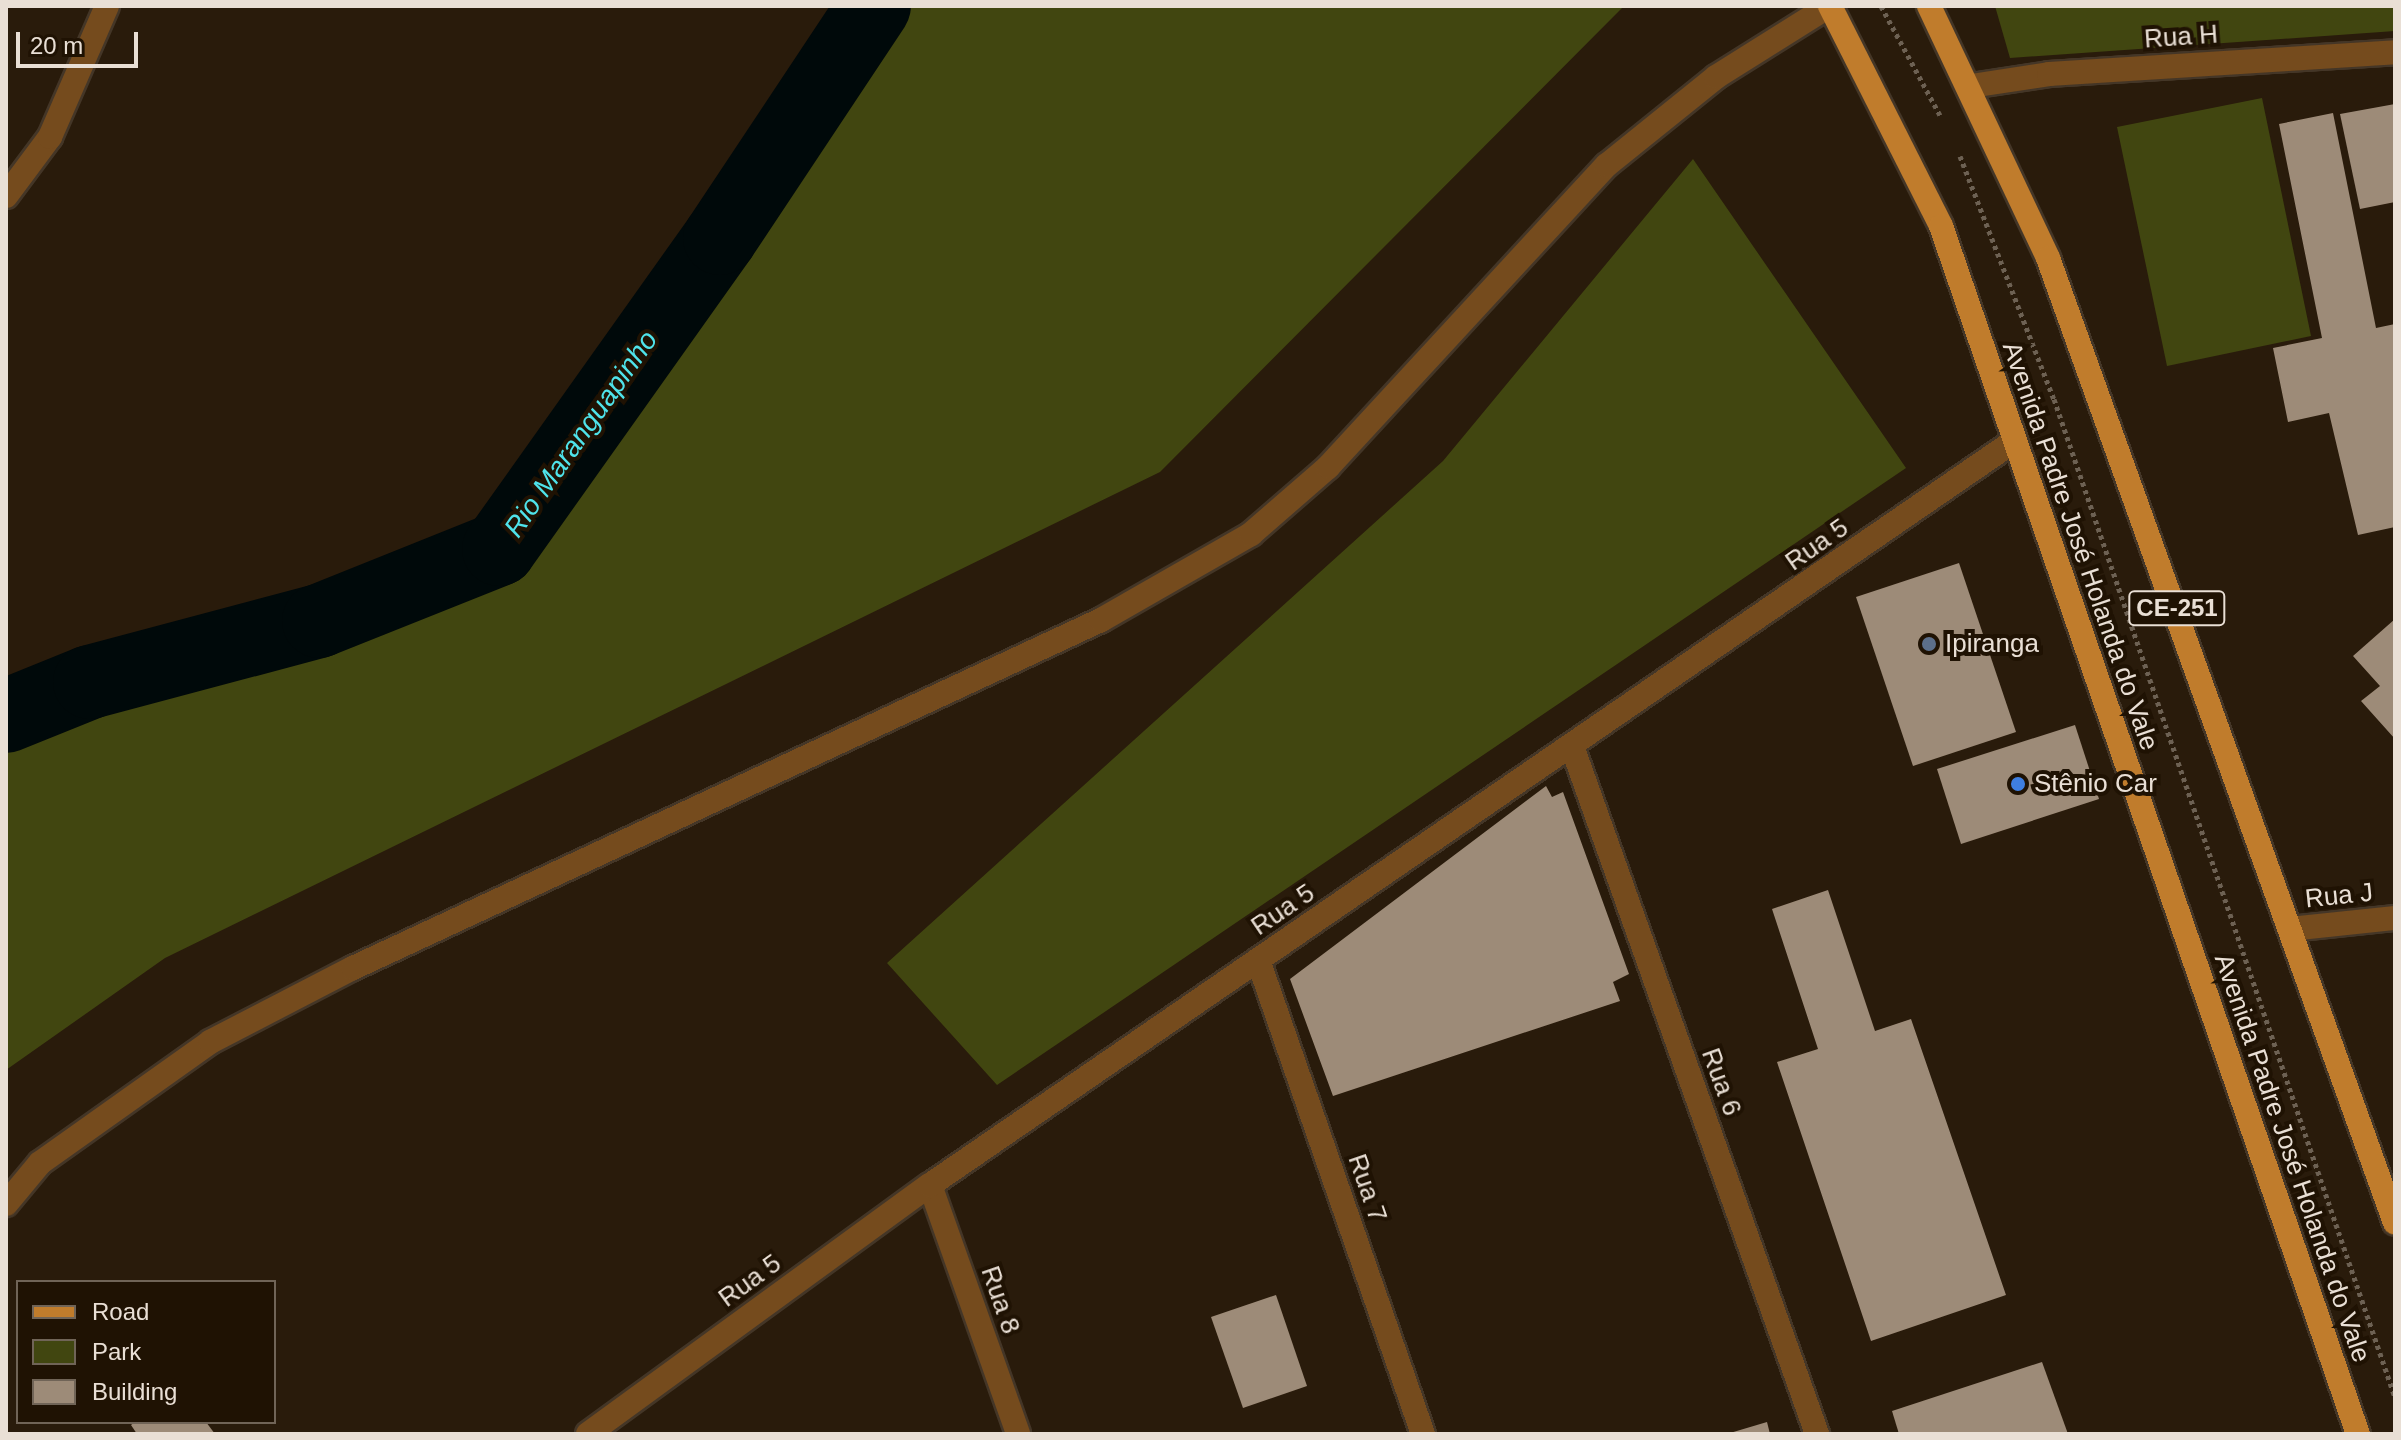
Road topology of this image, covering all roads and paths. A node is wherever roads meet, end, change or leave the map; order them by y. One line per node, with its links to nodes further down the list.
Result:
1 (107, 6): 9 (street)
2 (1830, 6): 10 (main road, Avenida Padre José Holanda do Vale); 16 (street)
3 (1881, 6): 7 (path)
4 (1929, 6): 6 (main road, CE-251)
5 (2395, 52): 6 (street, Rua H)
6 (1971, 86): 13 (main road, CE-251)
7 (1946, 124)
8 (1959, 152): 18 (path)
9 (6, 196)
10 (2014, 441): 11 (street, Rua 5); 24 (main road, Avenida Padre José Holanda do Vale)
11 (1573, 749): 14 (street, Rua 5); 23 (street, Rua 6)
12 (2395, 918): 13 (street, Rua J)
13 (2290, 929): 17 (main road, CE-251)
14 (1258, 960): 15 (street, Rua 5); 22 (street, Rua 7)
15 (930, 1185): 19 (street, Rua 5); 21 (street, Rua 8)
16 (6, 1204)
17 (2395, 1223)
18 (2395, 1397)
19 (624, 1422): 20 (street, Rua 5)
20 (588, 1434)
21 (1018, 1434)
22 (1423, 1434)
23 (1817, 1434)
24 (2358, 1434)

